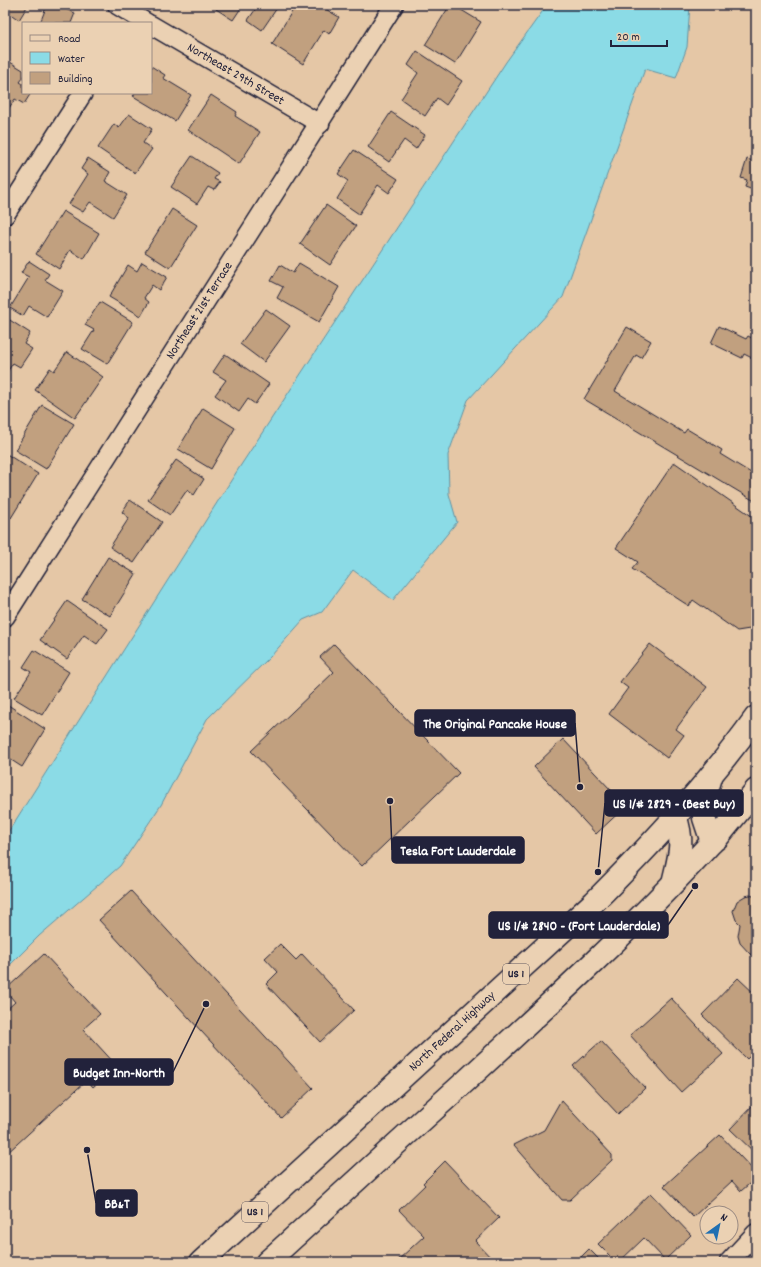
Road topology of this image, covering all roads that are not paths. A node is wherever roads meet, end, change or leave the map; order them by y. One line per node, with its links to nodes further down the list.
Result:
1 (117, 5): 3 (street)
2 (394, 5): 6 (street, Northeast 21st Terrace)
3 (136, 20)
4 (152, 26): 6 (street, Northeast 29th Street)
5 (82, 94): 7 (street)
6 (320, 124): 8 (street, Northeast 21st Terrace)
7 (5, 215)
8 (5, 617)
9 (756, 718): 10 (main road, North Federal Highway / US 1)
10 (712, 774): 12 (main road, North Federal Highway / US 1); 13 (main road)
11 (756, 790): 13 (main road)
12 (675, 816): 14 (main road); 16 (main road, North Federal Highway / US 1)
13 (712, 842): 14 (main road)
14 (673, 884): 17 (main road)
15 (756, 1233): 18 (street)
16 (200, 1262)
17 (267, 1262)
18 (729, 1262)

